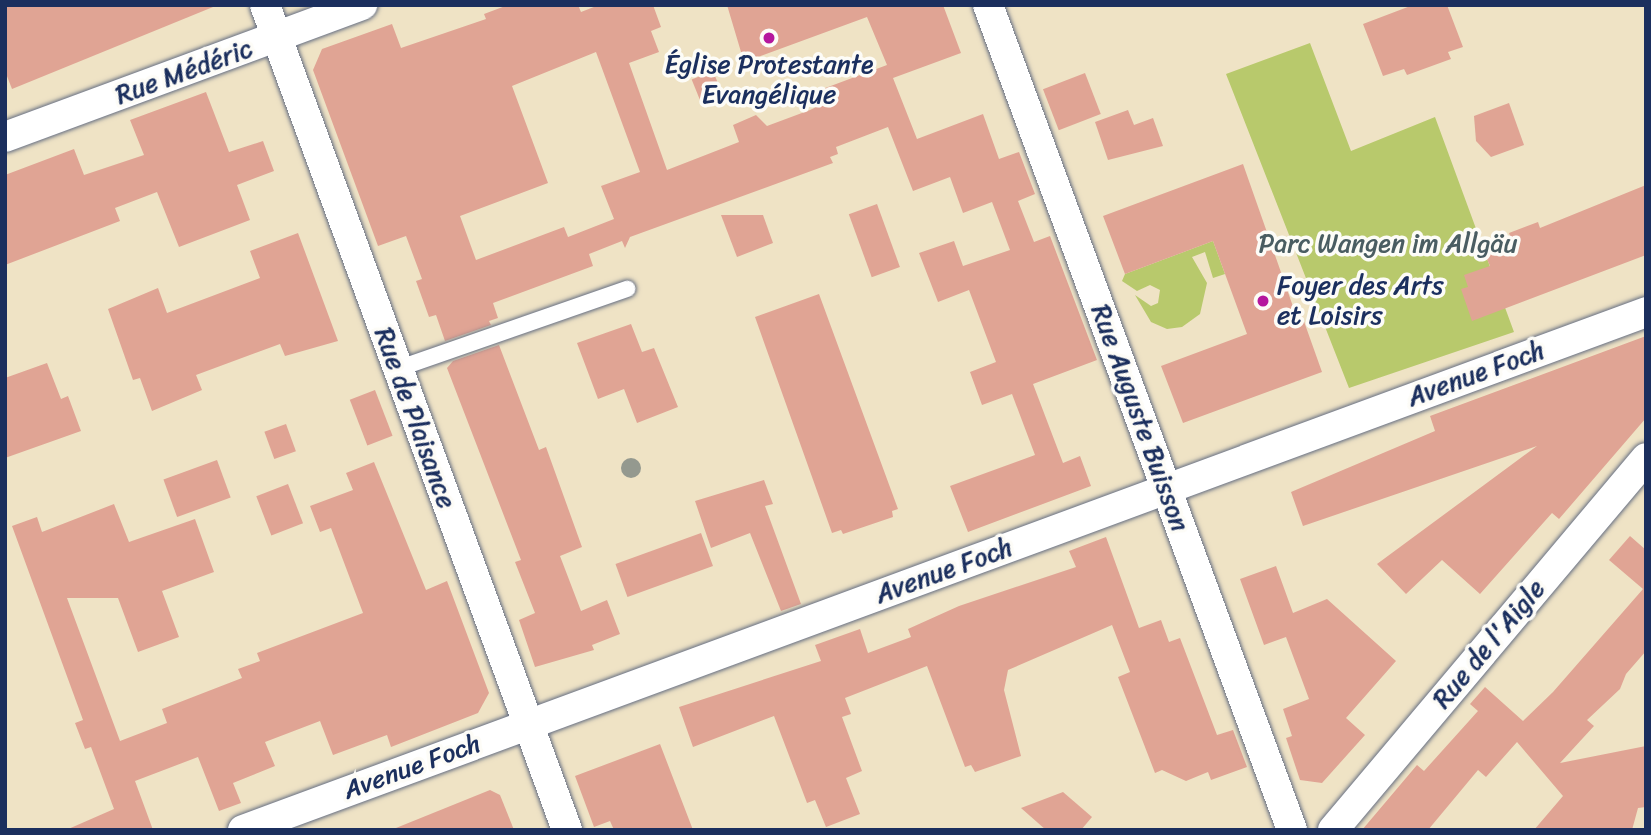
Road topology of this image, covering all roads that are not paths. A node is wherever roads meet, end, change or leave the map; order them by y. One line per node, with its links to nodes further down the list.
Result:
1 (265, 5): 4 (street, Rue de Plaisance)
2 (362, 5): 4 (street, Rue Médéric)
3 (988, 5): 10 (street, Rue Auguste Buisson)
4 (276, 37): 5 (street, Rue Médéric); 8 (street, Rue de Plaisance)
5 (5, 137)
6 (627, 289): 8 (lane)
7 (1646, 312): 10 (street, Avenue Foch)
8 (397, 369): 11 (street, Rue de Plaisance)
9 (1646, 458): 15 (street, Rue de l'Aigle)
10 (1166, 488): 11 (street, Avenue Foch); 14 (street, Rue Auguste Buisson)
11 (527, 725): 12 (street, Avenue Foch); 13 (street, Rue de Plaisance)
12 (243, 830)
13 (567, 830)
14 (1292, 830)
15 (1333, 830)

